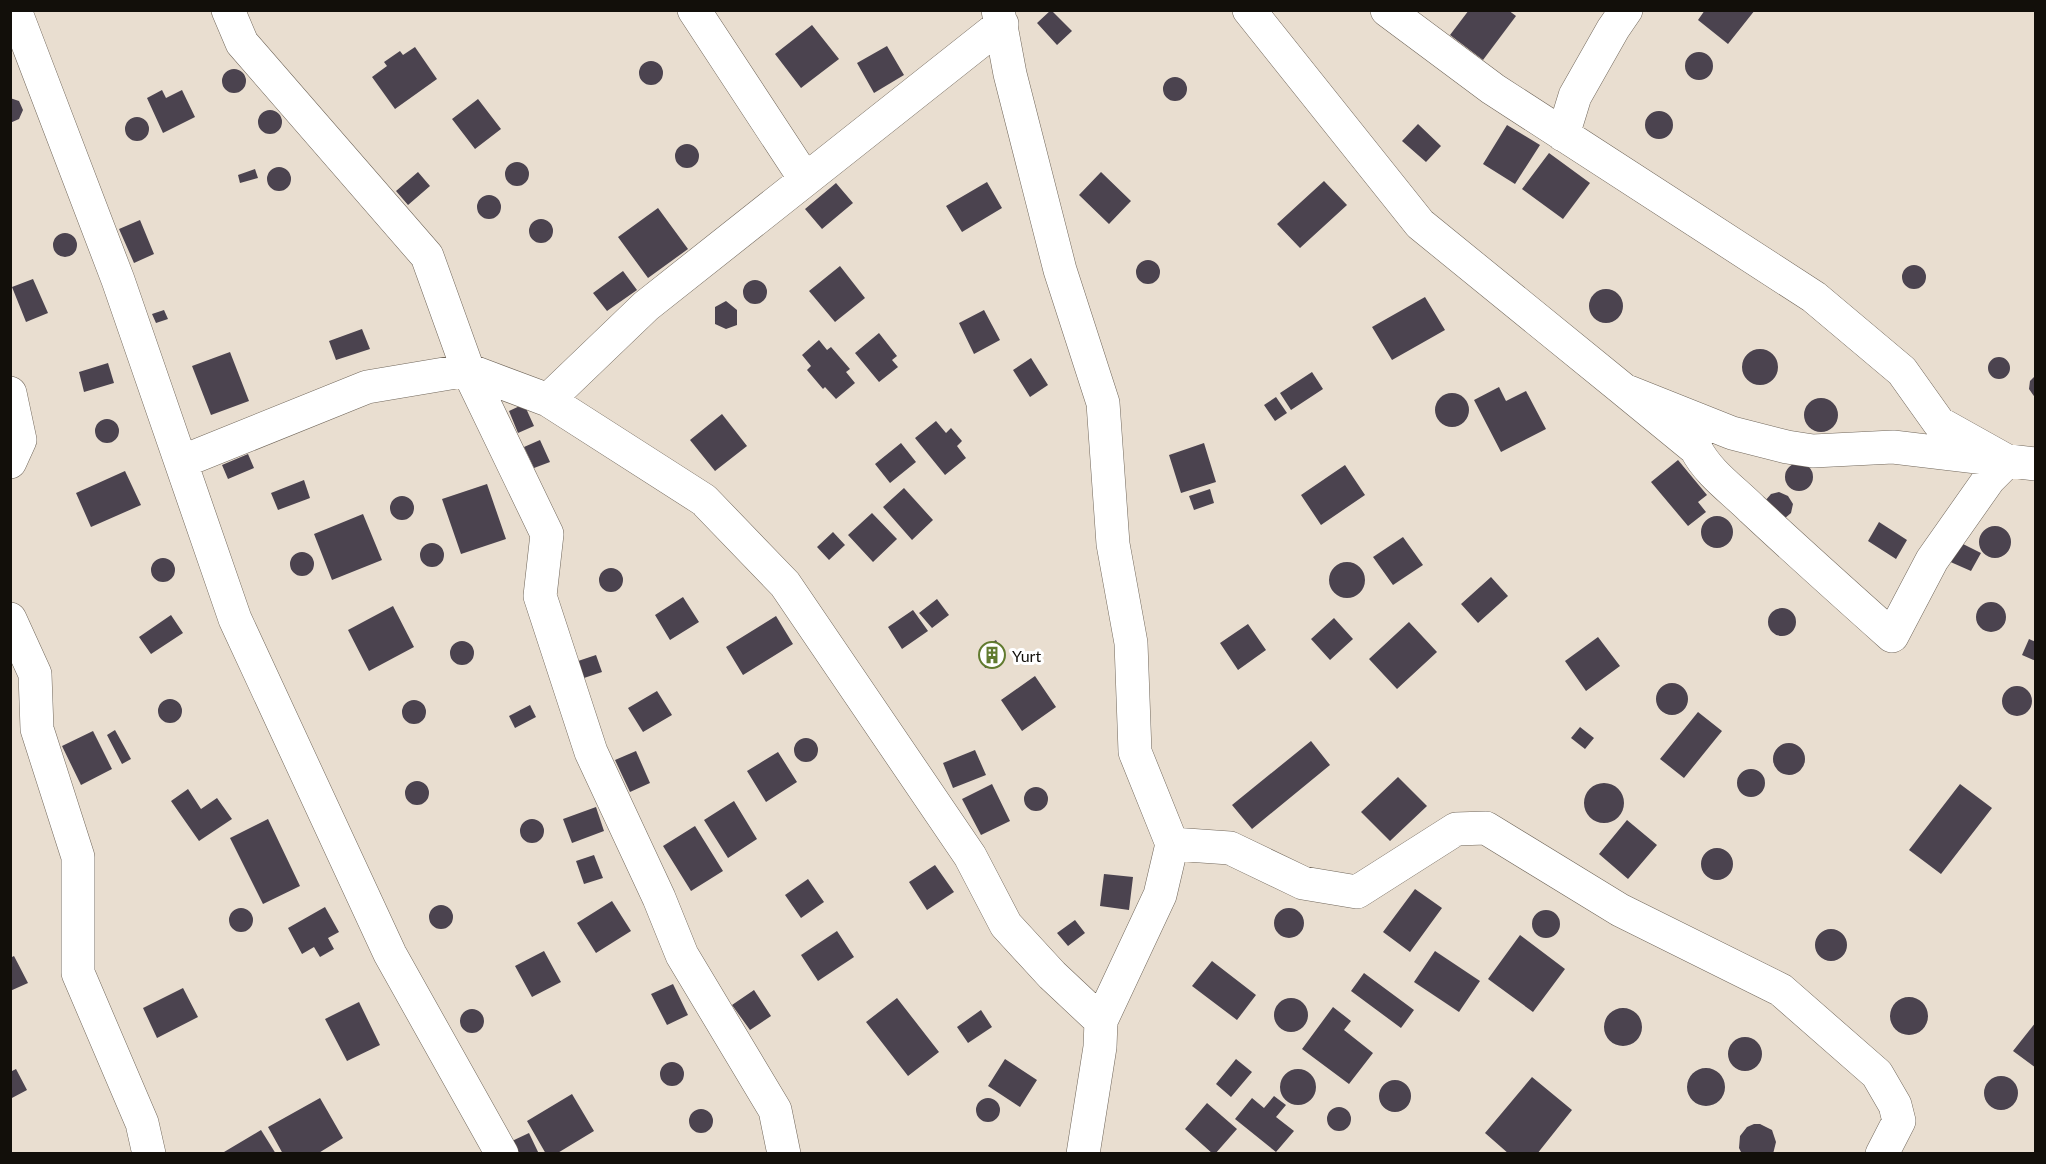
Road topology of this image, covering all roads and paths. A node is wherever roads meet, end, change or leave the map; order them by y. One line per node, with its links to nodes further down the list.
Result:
1 (15, 10): 15 (street)
2 (228, 10): 10 (street)
3 (694, 10): 9 (street)
4 (1249, 10): 11 (street)
5 (1387, 10): 8 (street)
6 (1626, 10): 8 (street)
7 (1000, 17): 9 (street); 18 (street)
8 (1563, 135): 16 (street)
9 (805, 179): 13 (street)
10 (468, 370): 13 (street); 15 (street); 22 (street)
11 (1624, 390): 16 (street); 16 (street)
12 (10, 393): 14 (street)
13 (548, 400): 19 (street)
14 (10, 462)
15 (181, 462): 21 (street)
16 (2021, 462)
17 (10, 619): 20 (street)
18 (1172, 844): 19 (street); 24 (street)
19 (1101, 1021): 23 (street)
20 (149, 1154)
21 (502, 1154)
22 (784, 1154)
23 (1083, 1154)
24 (1882, 1154)

